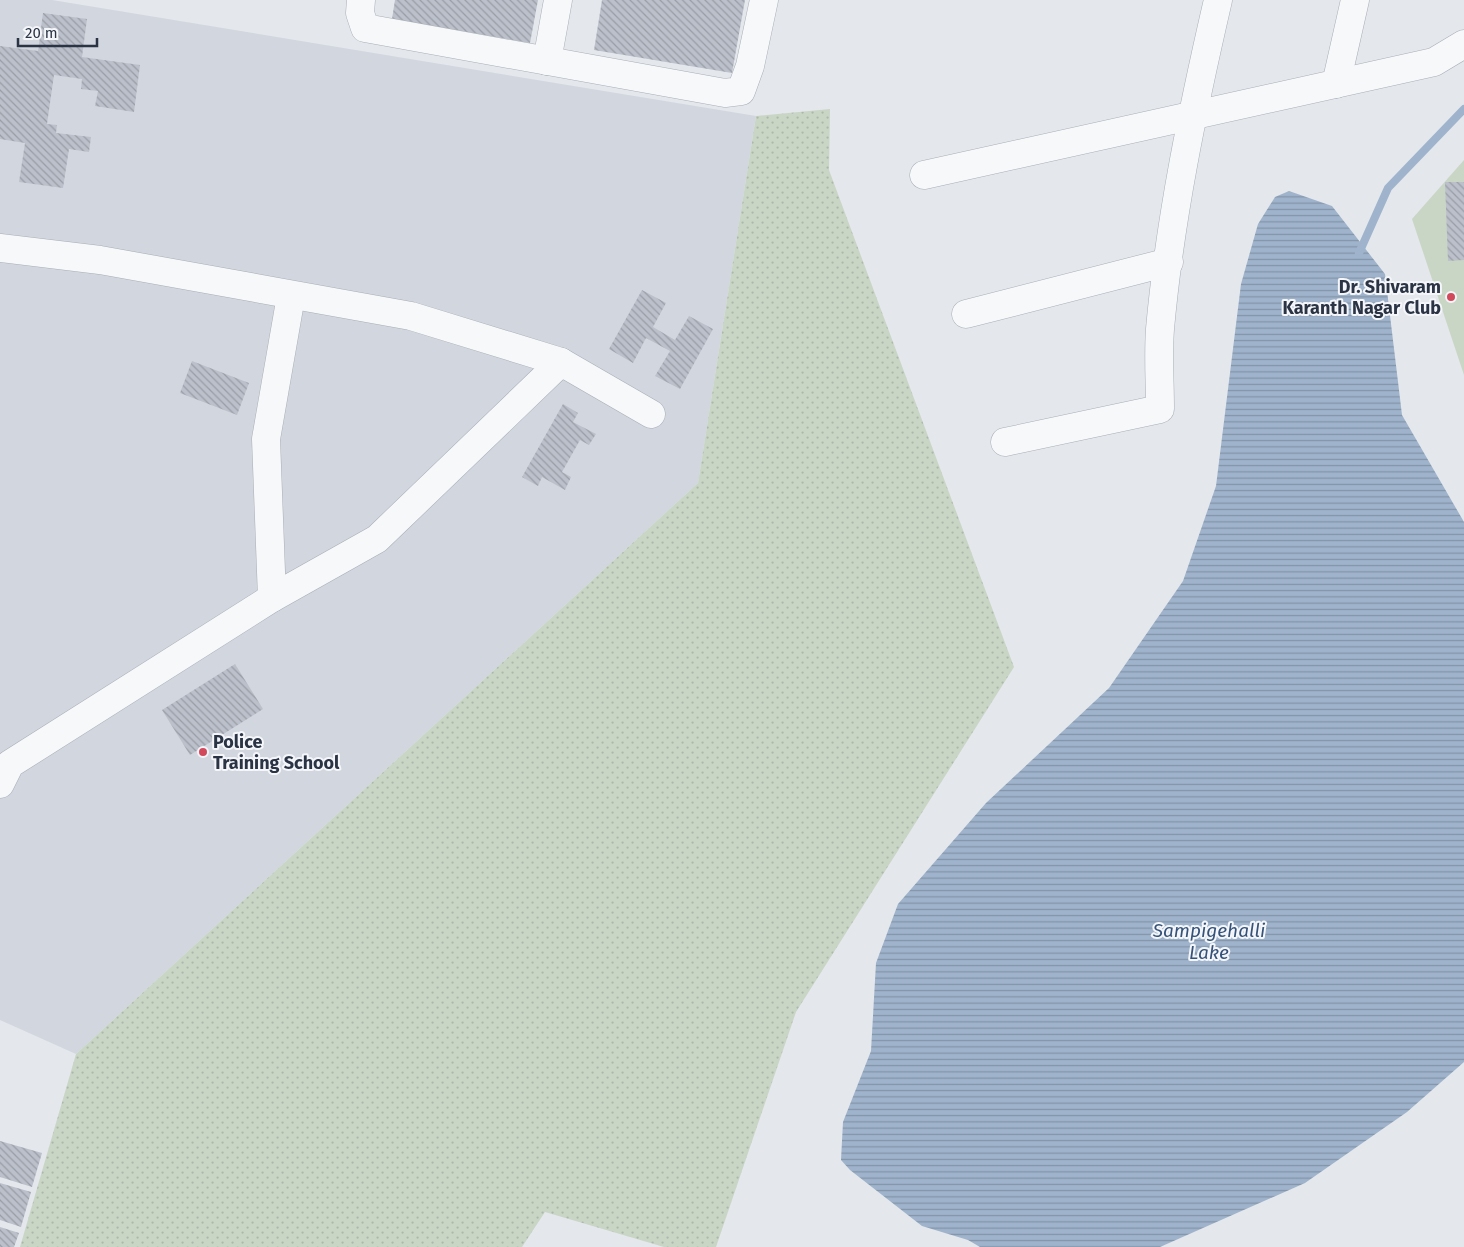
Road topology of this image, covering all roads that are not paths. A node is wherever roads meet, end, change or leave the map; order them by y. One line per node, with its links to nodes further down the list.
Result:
1 (361, 0): 7 (street)
2 (558, 0): 7 (street)
3 (764, 0): 7 (street)
4 (1218, 0): 9 (street)
5 (1356, 0): 8 (street)
6 (1464, 44): 8 (street)
7 (546, 61)
8 (1336, 84): 9 (street)
9 (1192, 116): 10 (street); 12 (street)
10 (924, 176)
11 (0, 248): 13 (street)
12 (1169, 262): 14 (street); 17 (street)
13 (290, 296): 15 (street); 18 (street)
14 (966, 314)
15 (561, 362): 16 (street); 18 (street)
16 (651, 414)
17 (1005, 442)
18 (272, 598): 19 (street)
19 (0, 784)

